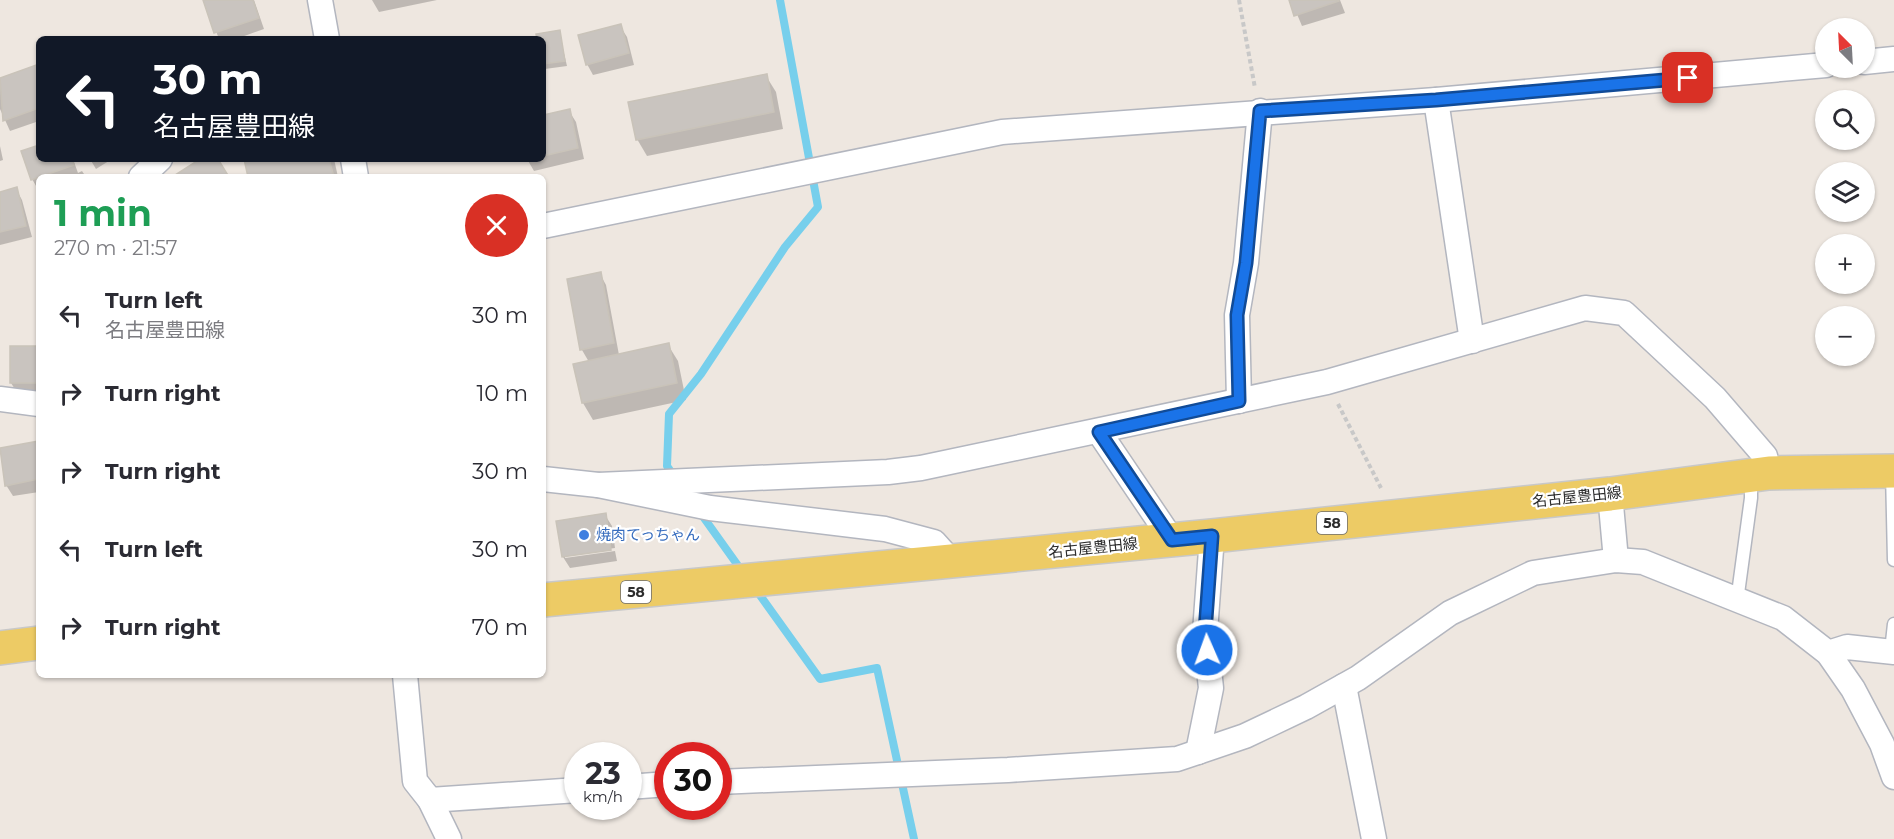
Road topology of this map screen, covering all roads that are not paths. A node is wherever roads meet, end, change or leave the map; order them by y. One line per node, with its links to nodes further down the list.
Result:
1 (320, 0): 2 (street)
2 (324, 36)
3 (1894, 59): 4 (street)
4 (1875, 61)
5 (1815, 66): 6 (street)
6 (1436, 100): 7 (street); 11 (street)
7 (1260, 111): 10 (street); 13 (street)
8 (157, 162): 9 (street)
9 (144, 174)
10 (546, 225)
11 (1472, 341): 13 (street); 17 (street)
12 (0, 399): 14 (street)
13 (1239, 401): 15 (street)
14 (36, 404)
15 (1099, 432): 19 (street); 22 (street)
16 (1893, 471): 17 (main road, 名古屋豊田線 / 58); 24 (lane)
17 (1760, 474): 20 (main road, 名古屋豊田線 / 58); 27 (lane)
18 (546, 478): 19 (street)
19 (666, 490): 25 (street)
20 (1610, 494): 21 (main road, 名古屋豊田線 / 58); 23 (street)
21 (1212, 536): 22 (main road, 名古屋豊田線 / 58); 35 (street)
22 (1172, 540): 25 (main road, 名古屋豊田線 / 58)
23 (1616, 560): 27 (street); 34 (street)
24 (1894, 560)
25 (952, 562): 26 (main road, 名古屋豊田線 / 58)
26 (546, 600)
27 (1737, 601): 32 (street)
28 (1894, 624): 31 (lane)
29 (36, 643): 30 (main road)
30 (0, 648)
31 (1893, 651): 32 (street)
32 (1828, 652): 36 (street)
33 (405, 678): 39 (street)
34 (1344, 686): 35 (street); 41 (street)
35 (1198, 752): 37 (street)
36 (1894, 777)
37 (732, 781)
38 (564, 791): 39 (street)
39 (430, 800): 40 (street)
40 (449, 839)
41 (1374, 839)

